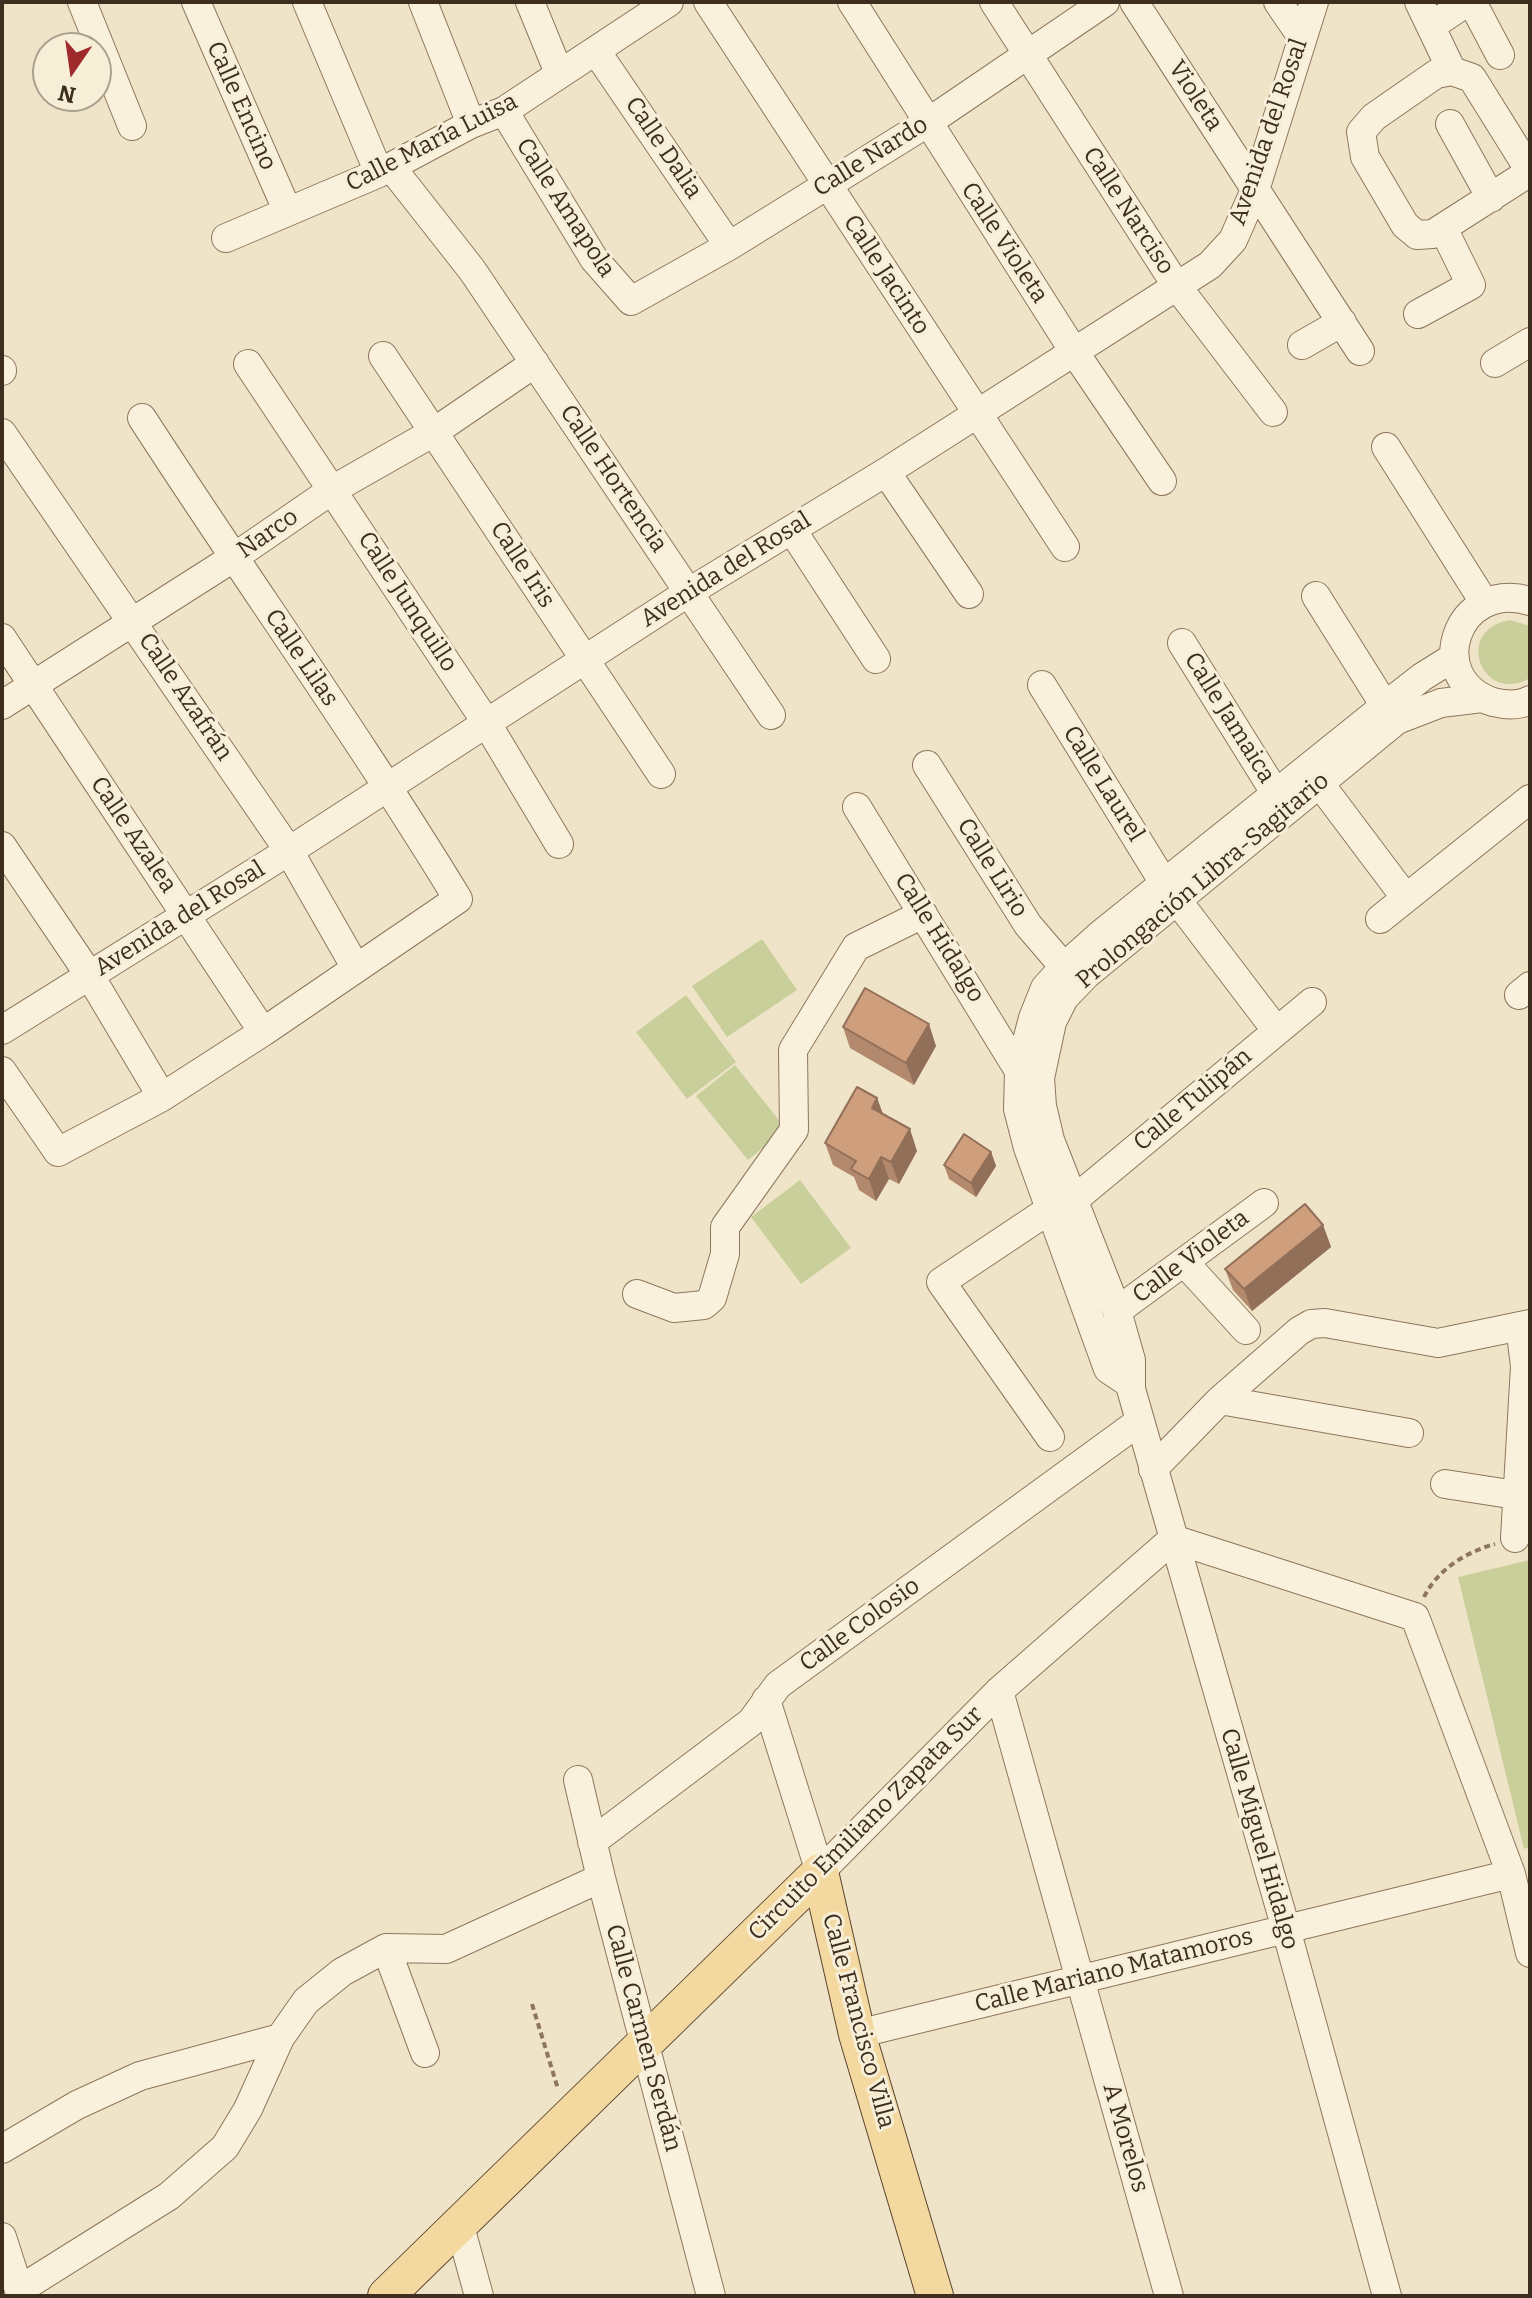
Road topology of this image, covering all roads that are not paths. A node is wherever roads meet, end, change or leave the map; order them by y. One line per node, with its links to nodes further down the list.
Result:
1 (82, 2): 26 (street)
2 (196, 2): 32 (street, Calle Encino)
3 (307, 2): 27 (street)
4 (423, 2): 24 (street)
5 (530, 2): 21 (street)
6 (708, 2): 29 (street, Calle Jacinto)
7 (852, 2): 23 (street, Calle Violeta)
8 (994, 2): 18 (street, Calle Narciso)
9 (1105, 2): 18 (street, Calle Nardo)
10 (1134, 2): 30 (street, Violeta)
11 (1278, 2): 16 (street)
12 (1314, 2): 16 (street, Avenida del Rosal)
13 (1470, 2): 15 (street); 19 (street)
14 (662, 4): 17 (street, Calle María Luisa)
15 (1425, 14): 20 (street)
16 (1302, 37): 30 (street, Avenida del Rosal)
17 (596, 51): 21 (street, Calle María Luisa); 35 (street, Calle Dalia)
18 (1028, 55): 23 (street, Calle Nardo); 36 (street, Calle Narciso)
19 (1500, 55)
20 (1452, 71): 28 (street); 33 (street)
21 (559, 73): 22 (street, Calle María Luisa)
22 (504, 111): 24 (street, Calle María Luisa); 37 (street, Calle Amapola)
23 (927, 123): 29 (street, Calle Nardo); 42 (street, Calle Violeta)
24 (471, 124): 27 (street, Calle María Luisa)
25 (1450, 124): 31 (street)
26 (132, 126)
27 (385, 170): 32 (street, Calle María Luisa); 45 (street)
28 (1530, 172): 31 (street)
29 (827, 184): 35 (street, Calle Nardo); 49 (street, Calle Jacinto)
30 (1255, 190): 36 (street, Avenida del Rosal); 39 (street, Violeta)
31 (1491, 198): 33 (street)
32 (287, 210): 34 (street, Calle María Luisa)
33 (1430, 232): 38 (street)
34 (226, 238)
35 (729, 246): 37 (street, Calle Nardo)
36 (1176, 285): 42 (street, Avenida del Rosal); 48 (street, Calle Narciso)
37 (631, 301)
38 (1418, 314)
39 (1342, 322): 41 (street); 43 (street, Violeta)
40 (1530, 342): 46 (street)
41 (1302, 345)
42 (1073, 350): 49 (street, Avenida del Rosal); 55 (street, Calle Violeta)
43 (1360, 351)
44 (383, 356): 51 (street, Calle Iris)
45 (535, 363): 51 (street, Narco); 60 (street, Calle Hortencia)
46 (1495, 363)
47 (248, 364): 56 (street, Calle Junquillo)
48 (1273, 412)
49 (976, 413): 54 (street, Avenida del Rosal); 58 (street, Calle Jacinto)
50 (142, 418): 59 (street, Calle Lilas)
51 (434, 432): 56 (street, Narco); 69 (street, Calle Iris)
52 (2, 433): 65 (street, Calle Azafrán)
53 (1386, 447): 64 (street)
54 (886, 472): 57 (street, Avenida del Rosal); 61 (street)
55 (1162, 481)
56 (332, 490): 59 (street, Narco); 78 (street, Calle Junquillo)
57 (792, 530): 60 (street, Avenida del Rosal); 70 (street)
58 (1065, 547)
59 (233, 558): 65 (street, Narco); 82 (street, Calle Lilas)
60 (689, 592): 69 (street, Avenida del Rosal); 77 (street, Calle Hortencia)
61 (969, 594)
62 (1316, 596): 76 (street)
63 (1530, 601): 64 (street)
64 (1484, 602): 68 (street)
65 (134, 622): 71 (street, Narco); 88 (street, Calle Azafrán)
66 (2, 638): 71 (street, Calle Azalea)
67 (1182, 643): 83 (street, Calle Jamaica)
68 (1454, 657): 73 (street); 76 (street, Prolongación Libra-Sagitario)
69 (584, 659): 78 (street, Avenida del Rosal); 80 (street, Calle Iris)
70 (876, 659)
71 (33, 685): 75 (street, Narco); 91 (street, Calle Azalea)
72 (1042, 685): 89 (street, Calle Laurel)
73 (1482, 698): 74 (street, Prolongación Libra-Sagitario); 76 (street, Prolongación Libra-Sagitario)
74 (1530, 700)
75 (2, 705)
76 (1391, 713): 81 (street, Prolongación Libra-Sagitario); 83 (street, Prolongación Libra-Sagitario)
77 (771, 715)
78 (486, 722): 82 (street, Avenida del Rosal); 86 (street, Calle Junquillo)
79 (927, 765): 94 (street, Calle Lirio)
80 (661, 774)
81 (1320, 784): 89 (street, Prolongación Libra-Sagitario); 90 (street)
82 (389, 786): 88 (street, Avenida del Rosal); 95 (street, Calle Lilas)
83 (1276, 794): 89 (street, Prolongación Libra-Sagitario)
84 (1530, 799): 90 (street)
85 (857, 807): 92 (street, Calle Hidalgo)
86 (559, 844)
87 (2, 846): 96 (street)
88 (289, 851): 91 (street, Avenida del Rosal); 95 (street, Calle Azafrán)
89 (1171, 893): 94 (street, Prolongación Libra-Sagitario); 99 (street, Calle Laurel); 105 (street, Prolongación Libra-Sagitario)
90 (1405, 897): 93 (street)
91 (187, 914): 96 (street, Avenida del Rosal); 100 (street, Calle Azalea)
92 (923, 914): 102 (street, Calle Hidalgo); 107 (street)
93 (1380, 919)
94 (1064, 967): 102 (street, Prolongación Libra-Sagitario)
95 (356, 968): 100 (street)
96 (90, 976): 98 (street, Avenida del Rosal); 103 (street)
97 (1312, 1002): 99 (street, Calle Tulipán)
98 (2, 1030)
99 (1276, 1030): 105 (street, Calle Tulipán)
100 (263, 1032): 103 (street)
101 (2, 1071): 103 (street)
102 (1019, 1071): 105 (street, Prolongación Libra-Sagitario)
103 (162, 1097)
104 (1264, 1203): 106 (street, Calle Violeta)
105 (1064, 1204): 108 (street, Prolongación Libra-Sagitario); 111 (street, Prolongación Libra-Sagitario); 115 (street, Calle Tulipán)
106 (1184, 1262): 108 (street, Calle Violeta); 110 (street)
107 (637, 1294)
108 (1117, 1311): 111 (street, Prolongación Libra-Sagitario)
109 (1525, 1325): 112 (street); 118 (street)
110 (1246, 1330)
111 (1129, 1383): 113 (street, Calle Miguel Hidalgo)
112 (1220, 1400): 114 (street); 116 (street)
113 (1140, 1421): 116 (street, Calle Miguel Hidalgo); 122 (street, Calle Colosio)
114 (1409, 1433)
115 (1050, 1437)
116 (1153, 1469): 120 (street, Calle Miguel Hidalgo)
117 (1445, 1484): 118 (street)
118 (1516, 1495): 119 (street)
119 (1515, 1538)
120 (1173, 1539): 121 (street, Circuito Emiliano Zapata Sur); 126 (street); 128 (street, Calle Miguel Hidalgo)
121 (999, 1691): 125 (street, Circuito Emiliano Zapata Sur); 131 (street, A Morelos)
122 (766, 1700): 124 (street, Calle Colosio); 125 (street, Calle Francisco Villa)
123 (578, 1780): 124 (street, Calle Carmen Serdán)
124 (592, 1842): 127 (street, Calle Carmen Serdán)
125 (820, 1872): 132 (main road, Calle Francisco Villa); 134 (main road, Circuito Emiliano Zapata Sur)
126 (1511, 1874): 128 (street, Calle Mariano Matamoros); 130 (street)
127 (601, 1878): 129 (street); 134 (street, Calle Carmen Serdán)
128 (1286, 1929): 131 (street, Calle Mariano Matamoros); 145 (street, Calle Miguel Hidalgo)
129 (386, 1948): 133 (street); 135 (street)
130 (1530, 1953)
131 (1081, 1979): 132 (street, Calle Mariano Matamoros); 144 (street, A Morelos)
132 (857, 2034): 143 (main road, Calle Francisco Villa)
133 (280, 2038): 136 (street); 139 (street)
134 (645, 2041): 137 (main road, Circuito Emiliano Zapata Sur); 142 (street, Calle Carmen Serdán)
135 (425, 2053)
136 (2, 2149)
137 (459, 2223): 140 (main road, Circuito Emiliano Zapata Sur); 141 (street)
138 (2, 2237): 139 (street)
139 (20, 2293)
140 (386, 2296)
141 (479, 2296)
142 (711, 2296)
143 (935, 2296)
144 (1169, 2296)
145 (1387, 2296)

